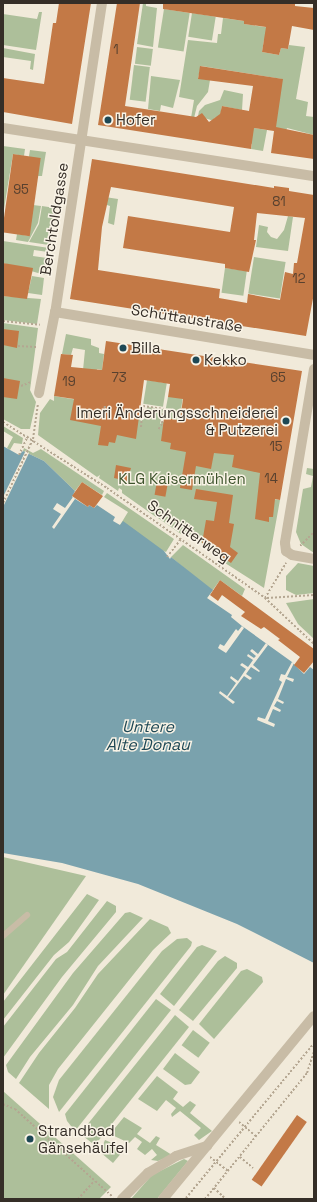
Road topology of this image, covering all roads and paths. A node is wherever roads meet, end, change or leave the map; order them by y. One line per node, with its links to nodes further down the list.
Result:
1 (102, 3): 3 (street, Berchtoldgasse)
2 (3, 128): 3 (street)
3 (81, 140): 4 (street); 5 (street, Berchtoldgasse)
4 (314, 176)
5 (54, 312): 10 (street, Schüttaustraße); 14 (street, Berchtoldgasse)
6 (3, 321): 7 (path)
7 (40, 325)
8 (18, 346): 9 (path)
9 (36, 347)
10 (314, 355)
11 (314, 369): 29 (street)
12 (32, 382): 13 (path)
13 (20, 386)
14 (39, 393): 23 (path)
15 (105, 405): 16 (path)
16 (104, 412)
17 (101, 415): 18 (path)
18 (100, 419)
19 (3, 422): 22 (path, Schnitterweg)
20 (140, 427): 21 (path)
21 (158, 430)
22 (28, 436): 23 (path, Schnitterweg); 24 (path)
23 (33, 439): 25 (path); 27 (path, Schnitterweg)
24 (19, 454)
25 (3, 503)
26 (314, 532): 28 (path)
27 (182, 539): 30 (path); 33 (path, Schnitterweg)
28 (314, 539)
29 (292, 555): 31 (street); 33 (path)
30 (167, 557)
31 (314, 559)
32 (314, 596): 33 (path)
33 (265, 598): 34 (path, Schnitterweg)
34 (314, 644)
35 (27, 915): 36 (lane)
36 (3, 936)
37 (314, 1016): 41 (street)
38 (314, 1043): 42 (path)
39 (314, 1051): 43 (path)
40 (3, 1104): 49 (path)
41 (232, 1117): 42 (path); 44 (street)
42 (245, 1127): 43 (path); 46 (path)
43 (257, 1137): 45 (path)
44 (205, 1148): 46 (path); 54 (street); 55 (street)
45 (240, 1157): 47 (path); 48 (path)
46 (216, 1161): 48 (path); 51 (path)
47 (253, 1168)
48 (228, 1171): 50 (path)
49 (94, 1182): 52 (path); 53 (path)
50 (214, 1188): 56 (path); 57 (path)
51 (186, 1198)
52 (78, 1199)
53 (115, 1199)
54 (122, 1199)
55 (163, 1199)
56 (205, 1199)
57 (226, 1199)

